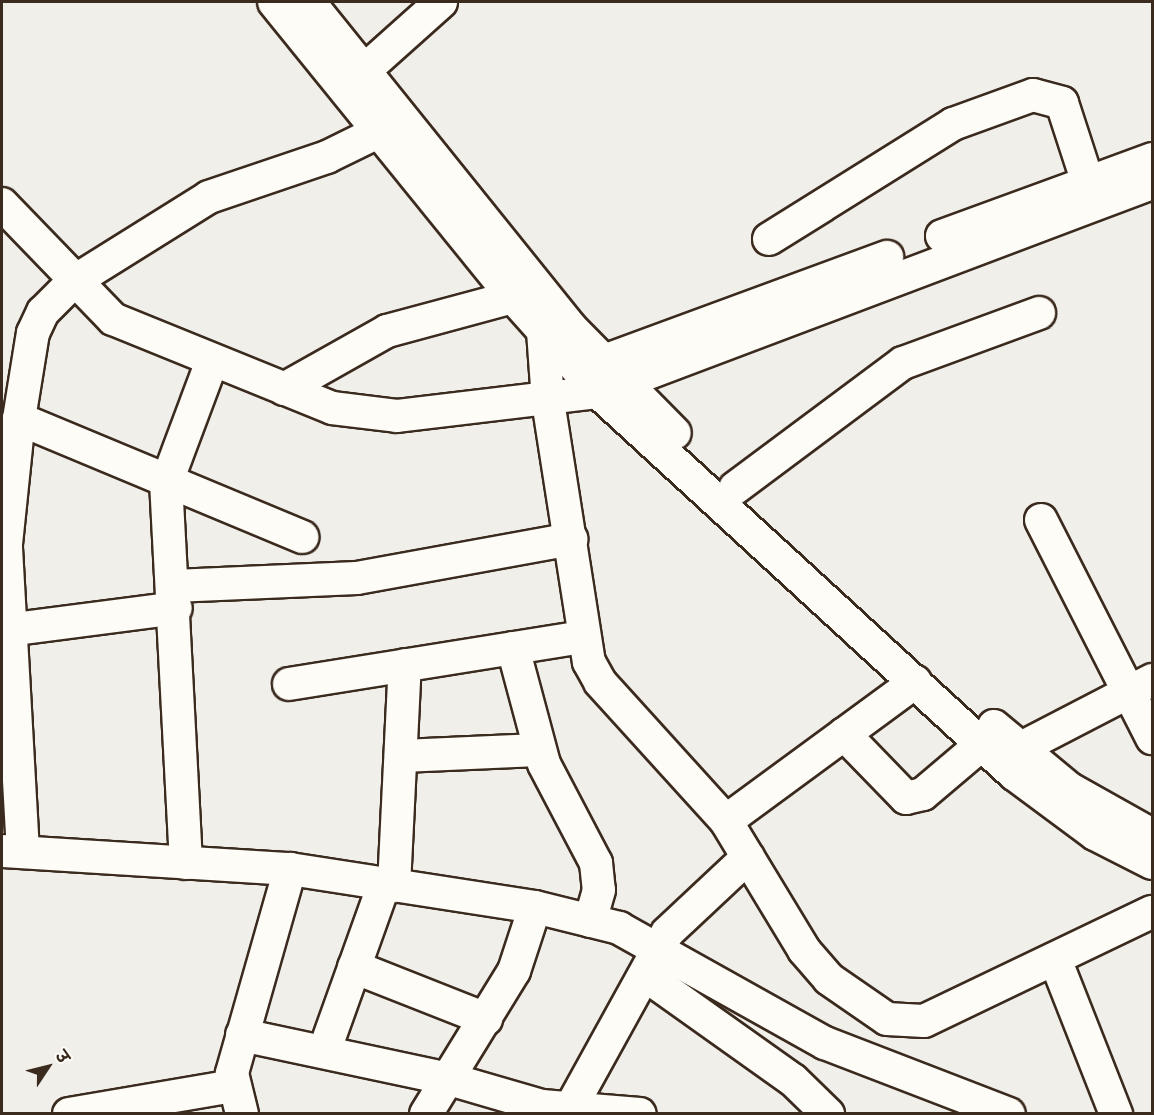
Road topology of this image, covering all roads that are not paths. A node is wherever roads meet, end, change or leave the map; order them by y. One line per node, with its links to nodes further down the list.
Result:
1 (274, 2): 5 (street)
2 (309, 2): 4 (street)
3 (441, 2): 4 (street)
4 (365, 70): 16 (street)
5 (378, 132): 11 (street); 12 (street)
6 (1152, 159): 7 (street)
7 (1087, 180): 10 (street); 16 (street)
8 (1152, 183): 16 (street)
9 (2, 204): 11 (street)
10 (769, 239)
11 (73, 282): 15 (street); 19 (street)
12 (513, 297): 14 (street); 17 (street)
13 (1039, 313): 21 (street)
14 (543, 331): 16 (street); 18 (street)
15 (212, 361): 17 (street); 20 (street)
16 (601, 377): 18 (street); 21 (street); 31 (street)
17 (284, 389): 18 (street)
18 (548, 401): 24 (street)
19 (19, 419): 20 (street); 25 (street)
20 (166, 484): 23 (street); 26 (street)
21 (735, 488): 37 (street)
22 (1041, 520): 33 (street)
23 (302, 537)
24 (571, 539): 26 (street); 28 (street)
25 (4, 543): 27 (street)
26 (175, 597): 27 (street); 44 (street)
27 (15, 629): 42 (street)
28 (582, 637): 29 (street); 40 (street)
29 (513, 648): 30 (street); 38 (street)
30 (405, 665): 32 (street); 39 (street)
31 (915, 682): 34 (street); 36 (street)
32 (289, 684)
33 (1141, 687): 35 (street); 37 (street)
34 (844, 734): 36 (street); 40 (street)
35 (1152, 738)
36 (982, 744): 45 (street)
37 (1019, 749): 41 (street)
38 (539, 750): 39 (street); 50 (street)
39 (401, 756): 47 (street)
40 (726, 821): 43 (street)
41 (1152, 835)
42 (12, 852): 44 (street)
43 (748, 857): 51 (street); 52 (street)
44 (186, 863): 46 (street)
45 (1152, 863)
46 (290, 869): 47 (street); 56 (street)
47 (389, 885): 48 (street); 53 (street)
48 (535, 907): 50 (street); 55 (street)
49 (1152, 912): 52 (street)
50 (590, 921): 51 (street)
51 (660, 948): 54 (street); 65 (street)
52 (1054, 959): 66 (street)
53 (354, 967): 55 (street); 57 (street)
54 (645, 975): 60 (street); 64 (street)
55 (486, 1019): 58 (street)
56 (242, 1035): 57 (street); 59 (street)
57 (324, 1052): 58 (street)
58 (449, 1079): 60 (street); 62 (street)
59 (237, 1100): 61 (street)
60 (552, 1110): 63 (street)
61 (85, 1112)
62 (426, 1113)
63 (640, 1113)
64 (828, 1113)
65 (1009, 1113)
66 (1116, 1113)

